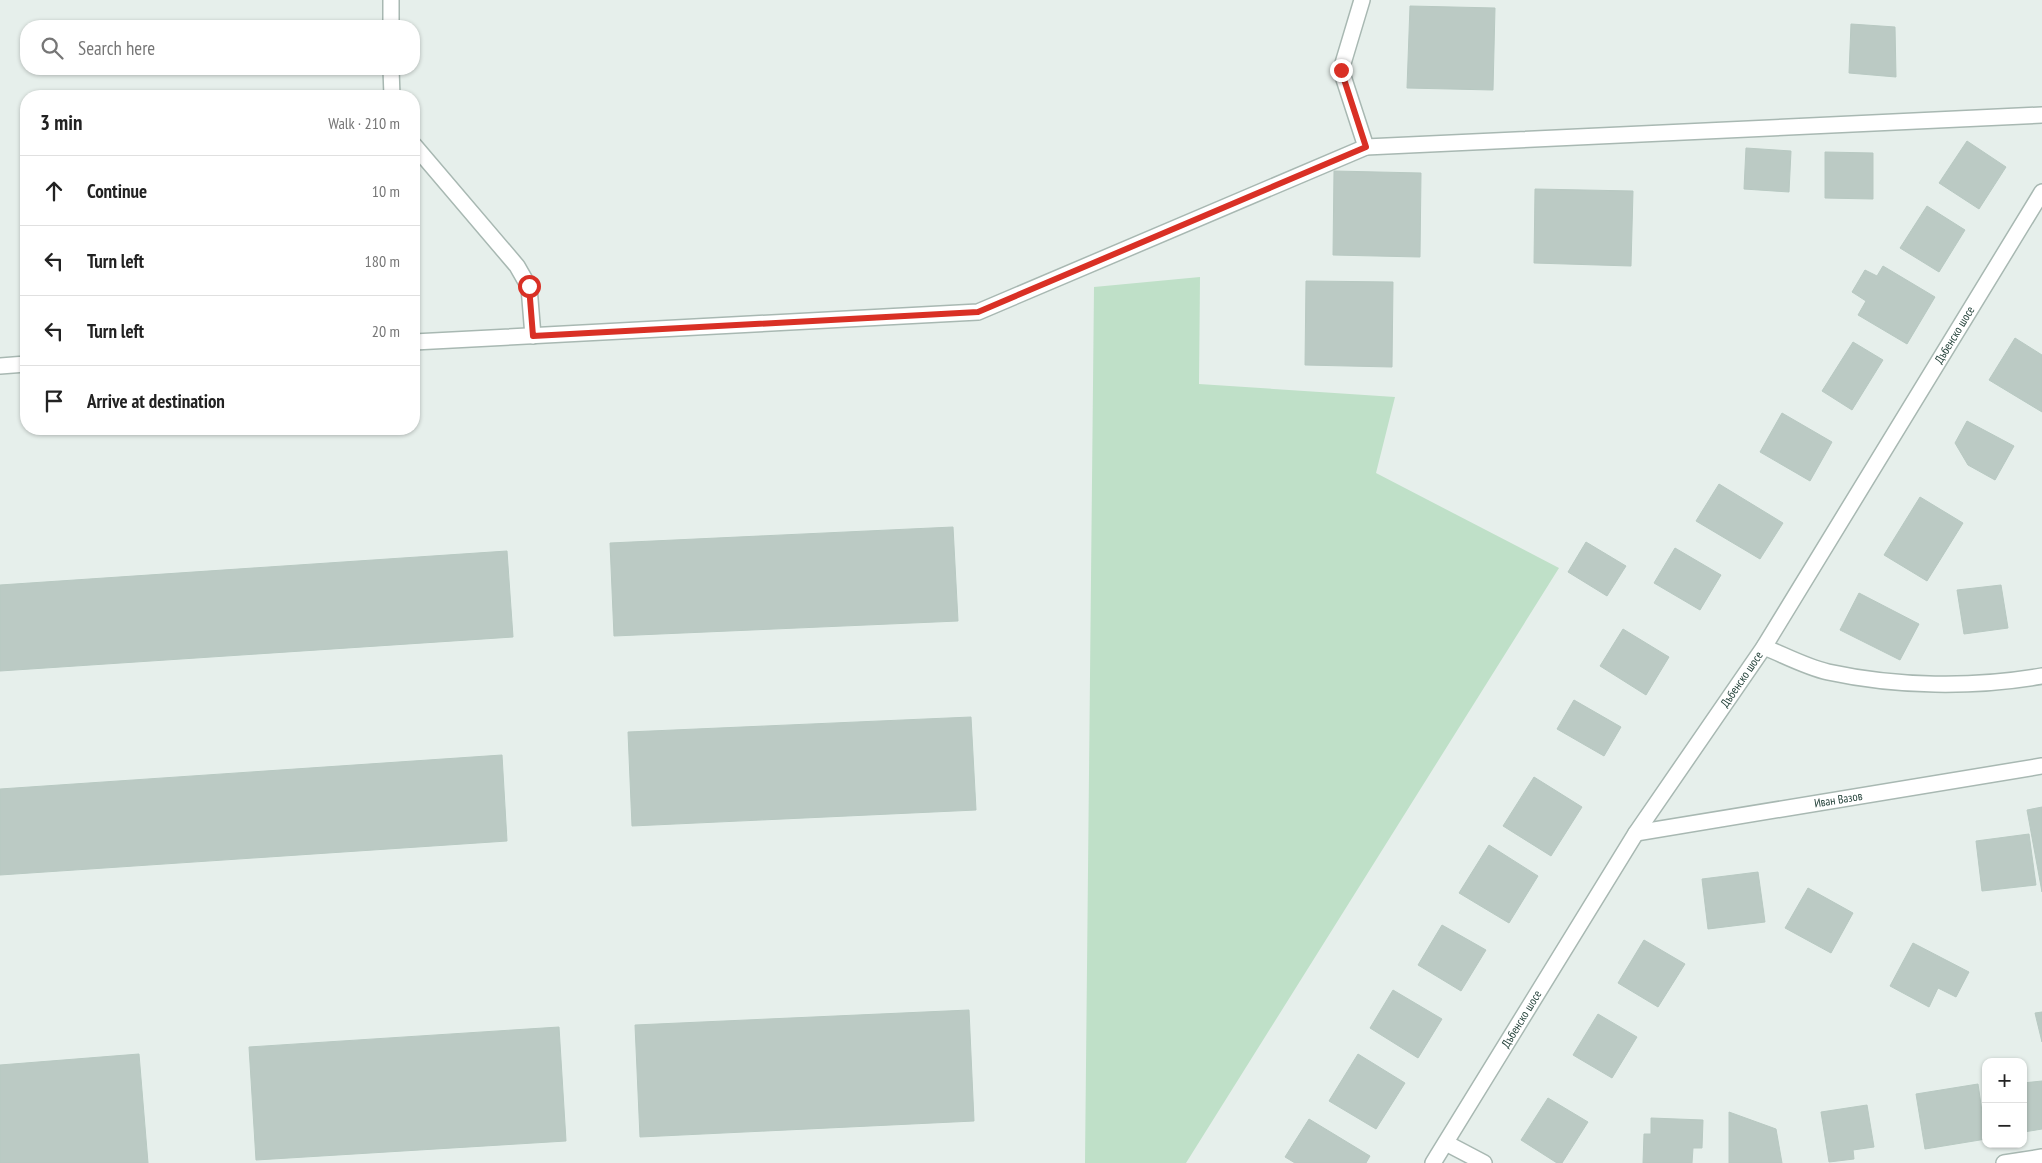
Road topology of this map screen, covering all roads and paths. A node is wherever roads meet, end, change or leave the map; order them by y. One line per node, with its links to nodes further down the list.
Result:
1 (391, 0): 3 (street)
2 (1362, 0): 7 (street)
3 (391, 20)
4 (391, 75): 5 (street)
5 (392, 90)
6 (2042, 115): 7 (street)
7 (1366, 147): 10 (street)
8 (420, 152): 10 (street)
9 (2042, 192): 14 (street, Дъбенско шосе)
10 (533, 336): 11 (street)
11 (420, 342)
12 (20, 364): 13 (street)
13 (0, 366)
14 (1764, 647): 15 (street); 17 (street, Дъбенско шосе)
15 (2042, 676)
16 (2042, 766): 17 (street, Иван Вазов)
17 (1636, 833): 18 (street, Дъбенско шосе)
18 (1446, 1143): 20 (street, Дъбенско шосе); 21 (street)
19 (2042, 1157): 22 (street)
20 (1433, 1163)
21 (1484, 1163)
22 (2004, 1163)

